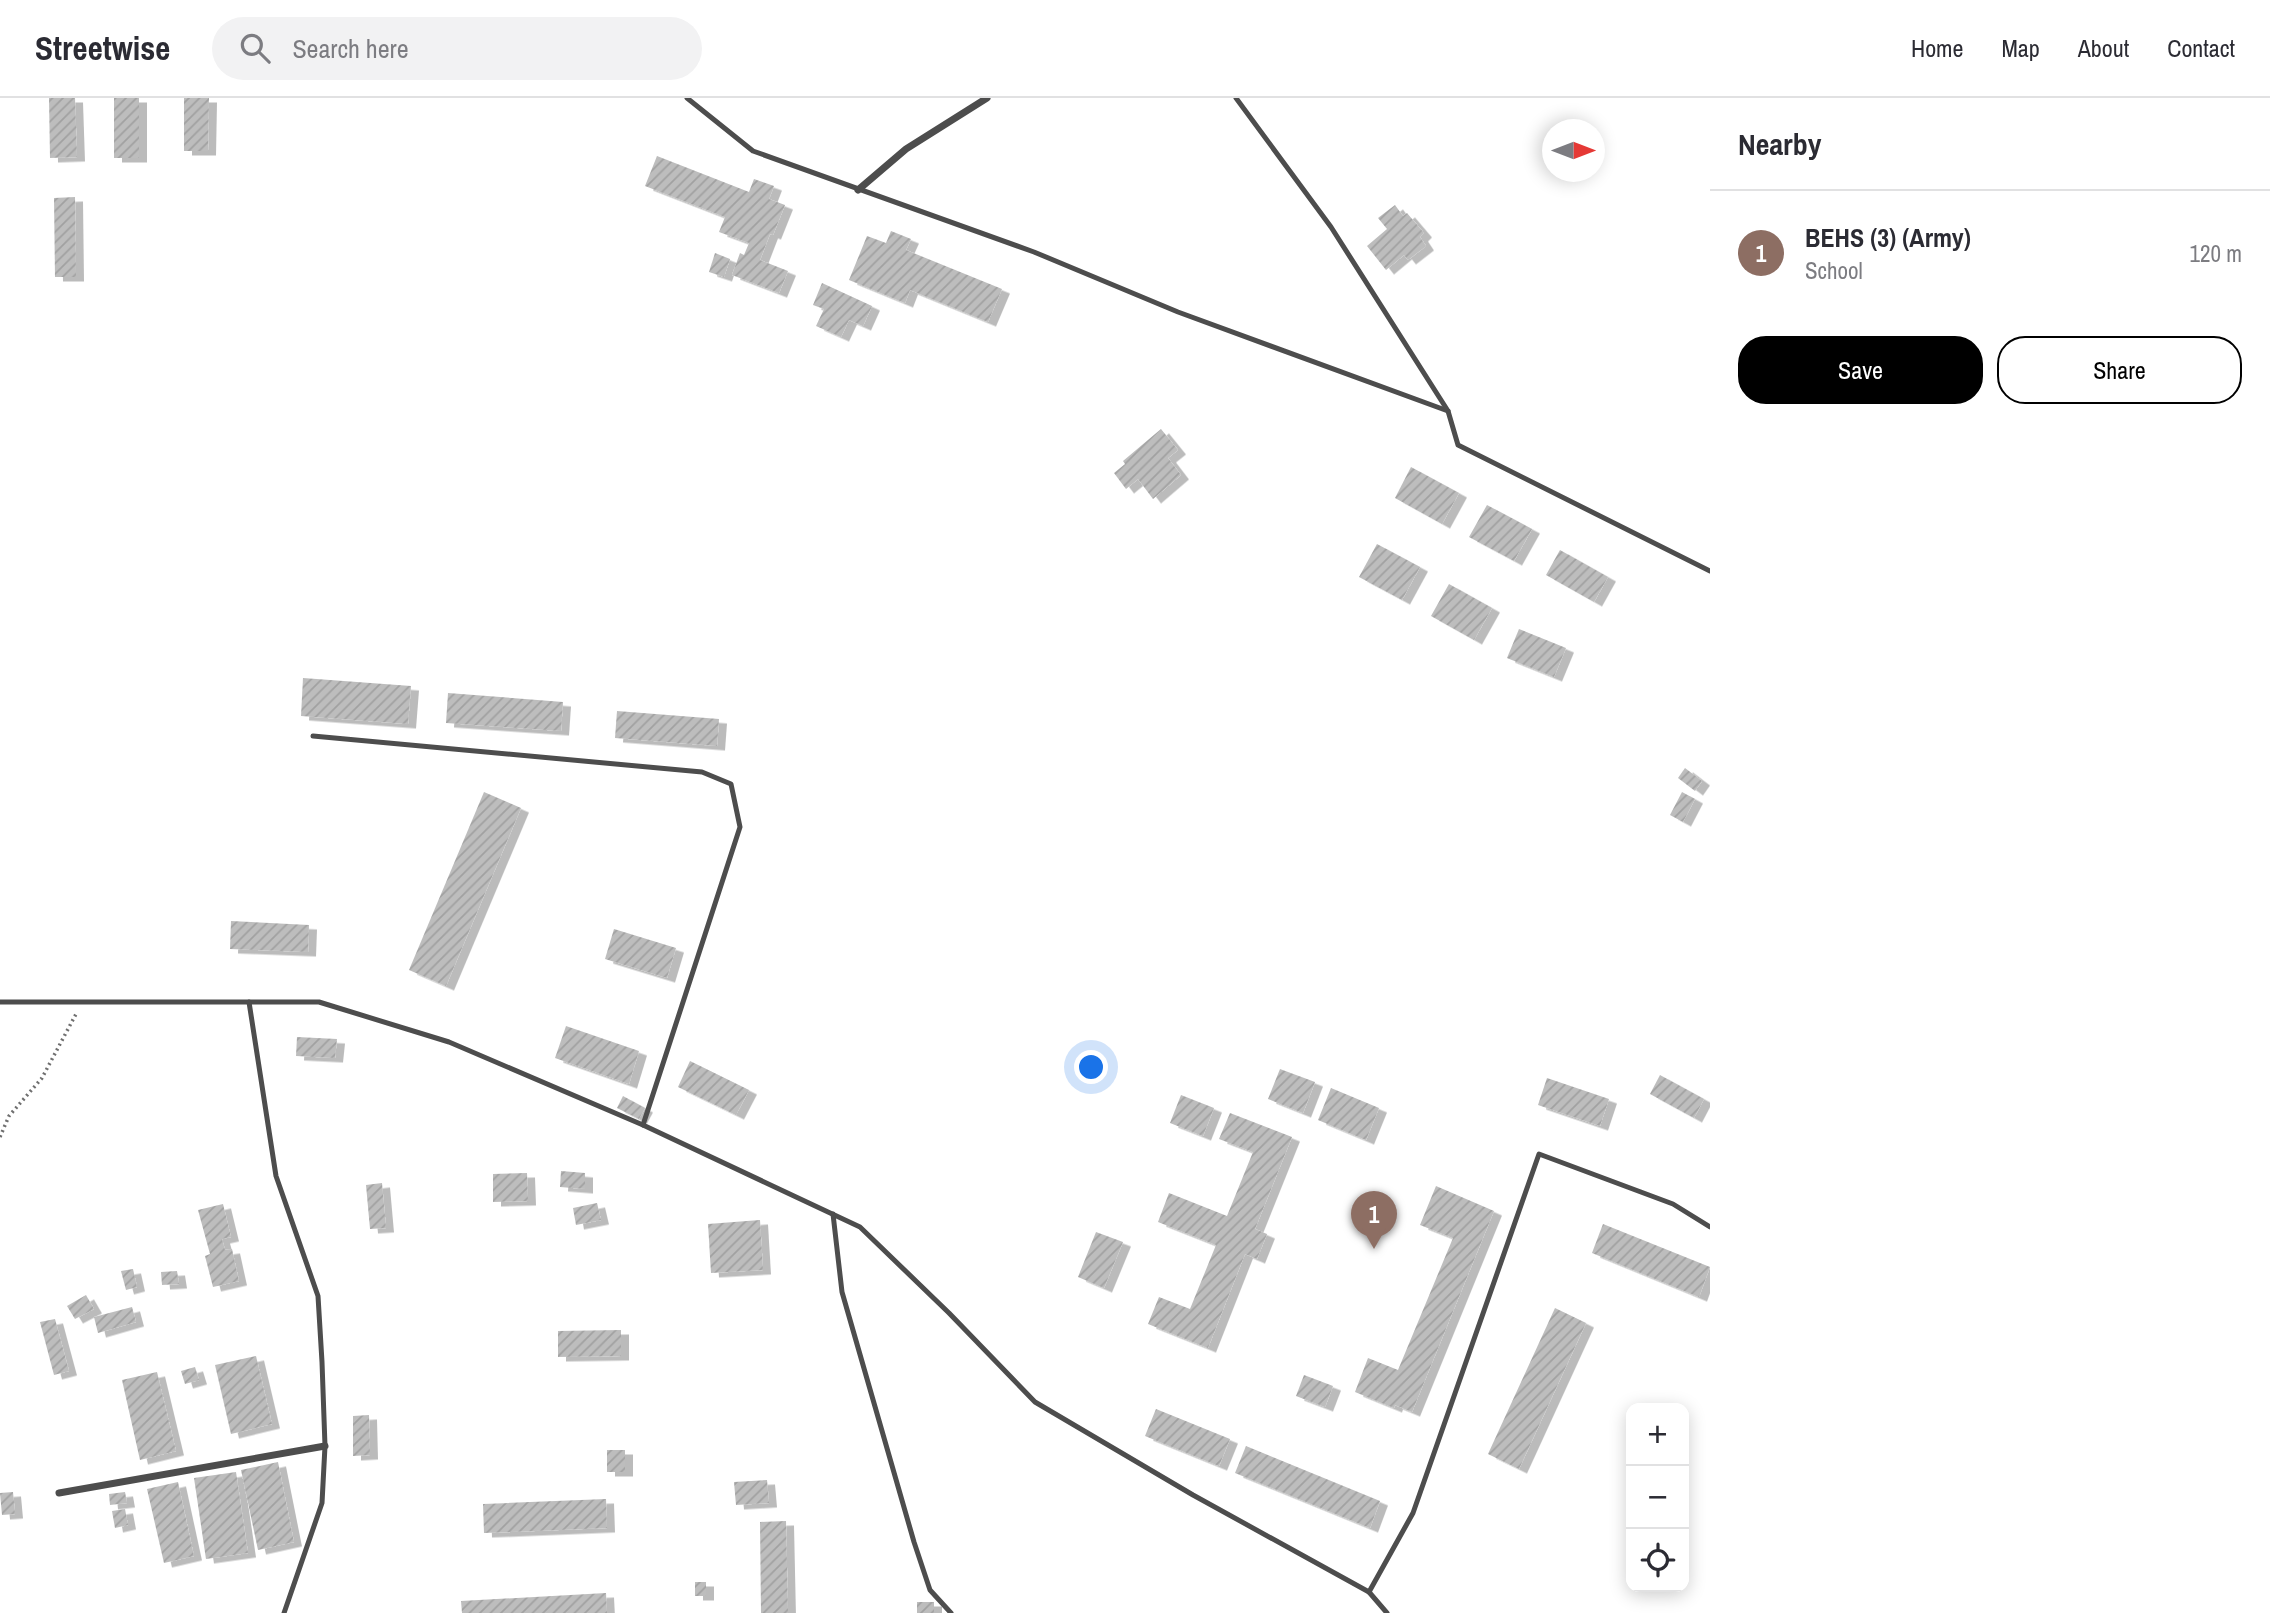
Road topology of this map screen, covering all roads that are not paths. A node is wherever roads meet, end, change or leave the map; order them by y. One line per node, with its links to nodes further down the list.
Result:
1 (687, 98): 4 (lane)
2 (987, 98): 4 (street)
3 (1236, 98): 5 (lane)
4 (858, 190): 5 (lane)
5 (1448, 411): 6 (lane)
6 (1710, 571)
7 (313, 736): 10 (lane)
8 (0, 1002): 9 (lane)
9 (249, 1002): 10 (lane); 13 (lane)
10 (643, 1125): 11 (lane)
11 (833, 1214): 15 (lane); 17 (lane)
12 (1710, 1227): 15 (lane)
13 (326, 1447): 14 (street); 16 (lane)
14 (59, 1493)
15 (1369, 1592): 18 (lane)
16 (284, 1613)
17 (951, 1613)
18 (1387, 1613)

